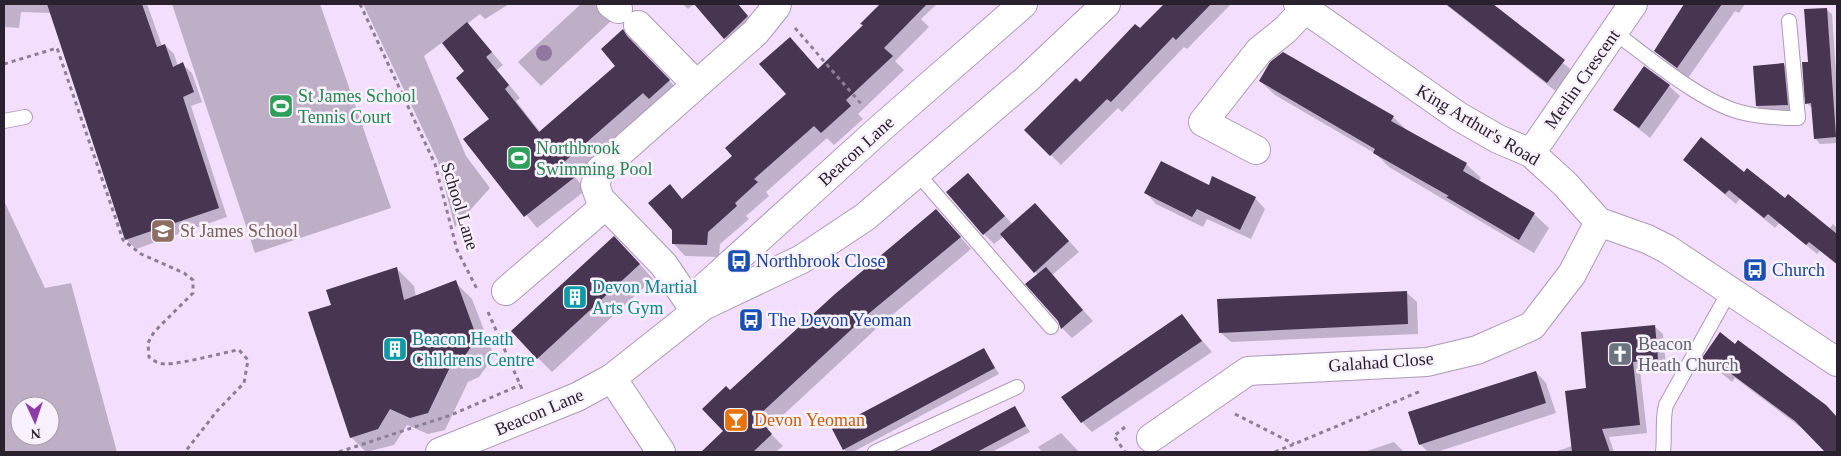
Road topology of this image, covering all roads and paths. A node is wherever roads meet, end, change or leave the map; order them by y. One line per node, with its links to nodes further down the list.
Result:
1 (360, 4): 24 (path, School Lane)
2 (1023, 4): 16 (street, Beacon Lane)
3 (1106, 4): 19 (street, Beacon Lane)
4 (1633, 4): 9 (street, Merlin Crescent)
5 (776, 5): 13 (street); 16 (path)
6 (1301, 7): 17 (street); 18 (street, King Arthur's Road)
7 (622, 13): 13 (street)
8 (1789, 20): 9 (lane)
9 (1614, 32): 18 (street, Merlin Crescent)
10 (61, 46): 11 (path)
11 (57, 48): 12 (path); 37 (path)
12 (4, 64)
13 (696, 84): 20 (street)
14 (25, 117): 15 (lane)
15 (4, 121)
16 (882, 127): 25 (street, Beacon Lane)
17 (1256, 150)
18 (1531, 153): 21 (street, King Arthur's Road)
19 (917, 173): 25 (street, Beacon Lane); 27 (lane)
20 (606, 205): 22 (street); 25 (street)
21 (1599, 222): 23 (street, King Arthur's Road); 33 (street, Galahad Close)
22 (506, 292)
23 (1729, 292): 28 (street, King Arthur's Road); 43 (lane)
24 (479, 294)
25 (699, 309): 29 (street, Beacon Lane)
26 (488, 311): 30 (path)
27 (1052, 327)
28 (1835, 360)
29 (612, 378): 34 (street, Beacon Lane); 40 (street)
30 (520, 385): 34 (path); 38 (path)
31 (1017, 387): 41 (lane)
32 (1422, 391): 36 (path)
33 (1208, 399): 35 (street, Galahad Close); 36 (path)
34 (536, 415): 39 (street, Beacon Lane)
35 (1151, 438)
36 (1295, 444): 42 (path)
37 (185, 452)
38 (339, 452)
39 (440, 452)
40 (661, 452)
41 (875, 452)
42 (1276, 452)
43 (1663, 452)

